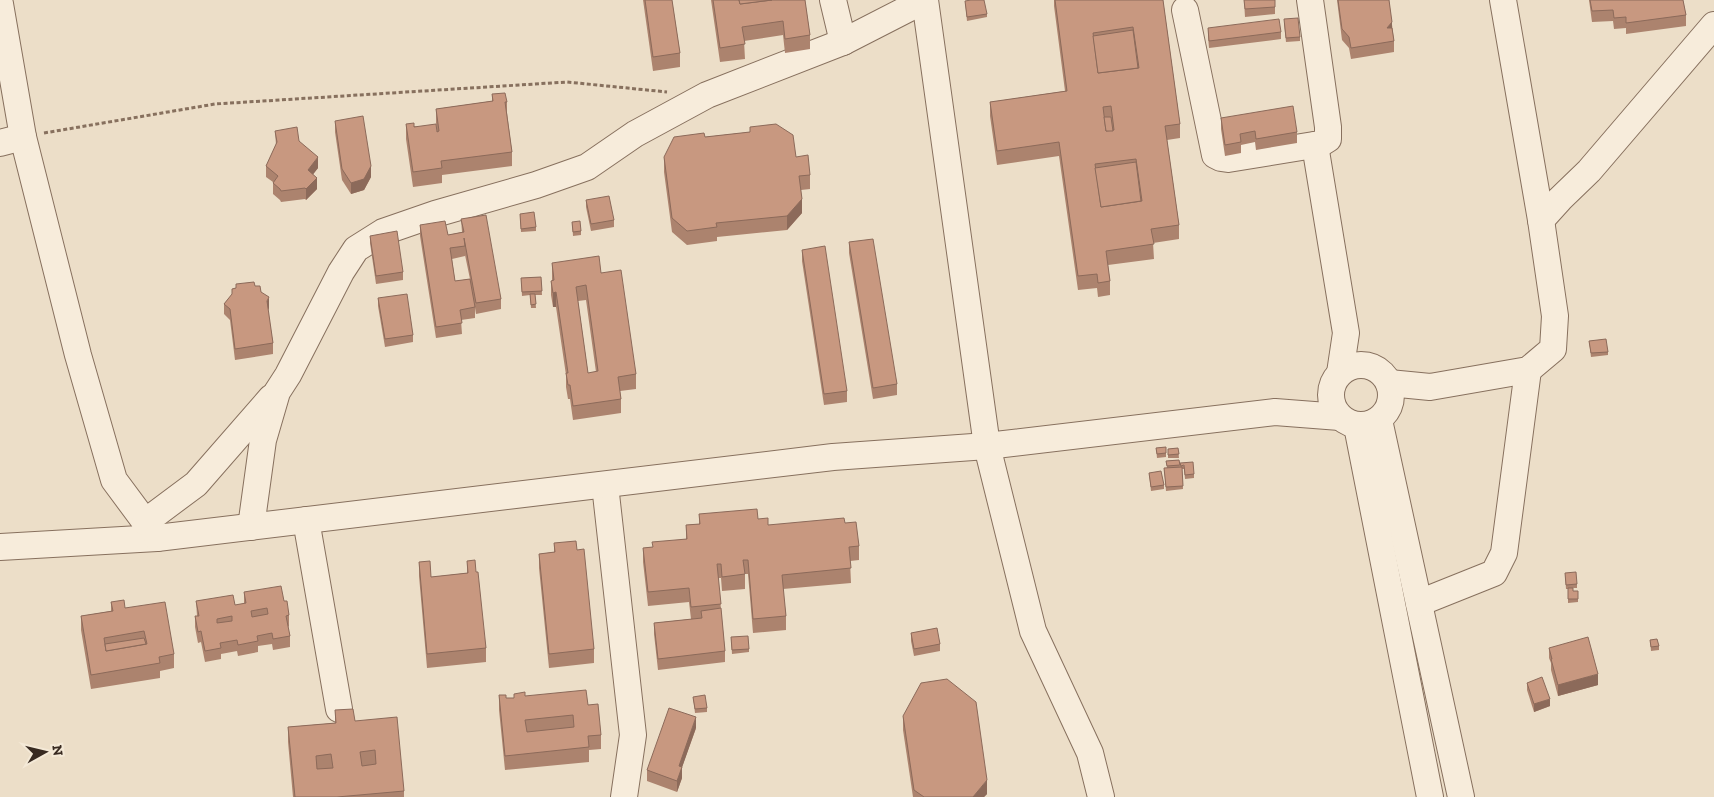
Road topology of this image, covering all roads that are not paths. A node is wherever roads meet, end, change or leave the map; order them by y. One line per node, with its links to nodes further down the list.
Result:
1 (833, 0): 8 (lane)
2 (925, 0): 8 (lane); 19 (lane)
3 (1310, 0): 10 (lane)
4 (1503, 0): 11 (lane)
5 (0, 4): 9 (lane)
6 (1186, 10): 10 (lane)
7 (1714, 25): 11 (lane)
8 (843, 42): 16 (lane)
9 (12, 140): 23 (lane)
10 (1314, 145): 12 (lane)
11 (1541, 220): 14 (lane)
12 (1346, 333): 13 (lane); 15 (lane)
13 (1367, 365): 15 (lane); 17 (lane)
14 (1528, 370): 17 (lane); 25 (lane)
15 (1336, 378): 17 (lane); 18 (lane)
16 (277, 392): 22 (lane); 23 (lane)
17 (1371, 411): 18 (lane); 25 (lane); 29 (lane)
18 (1275, 412): 19 (lane)
19 (987, 446): 20 (lane); 28 (lane)
20 (605, 485): 21 (lane); 27 (lane)
21 (306, 520): 22 (lane); 26 (lane)
22 (251, 527): 23 (lane)
23 (151, 530): 24 (lane)
24 (0, 547)
25 (1419, 603): 30 (lane)
26 (339, 709)
27 (624, 797)
28 (1101, 797)
29 (1430, 797)
30 (1461, 797)

